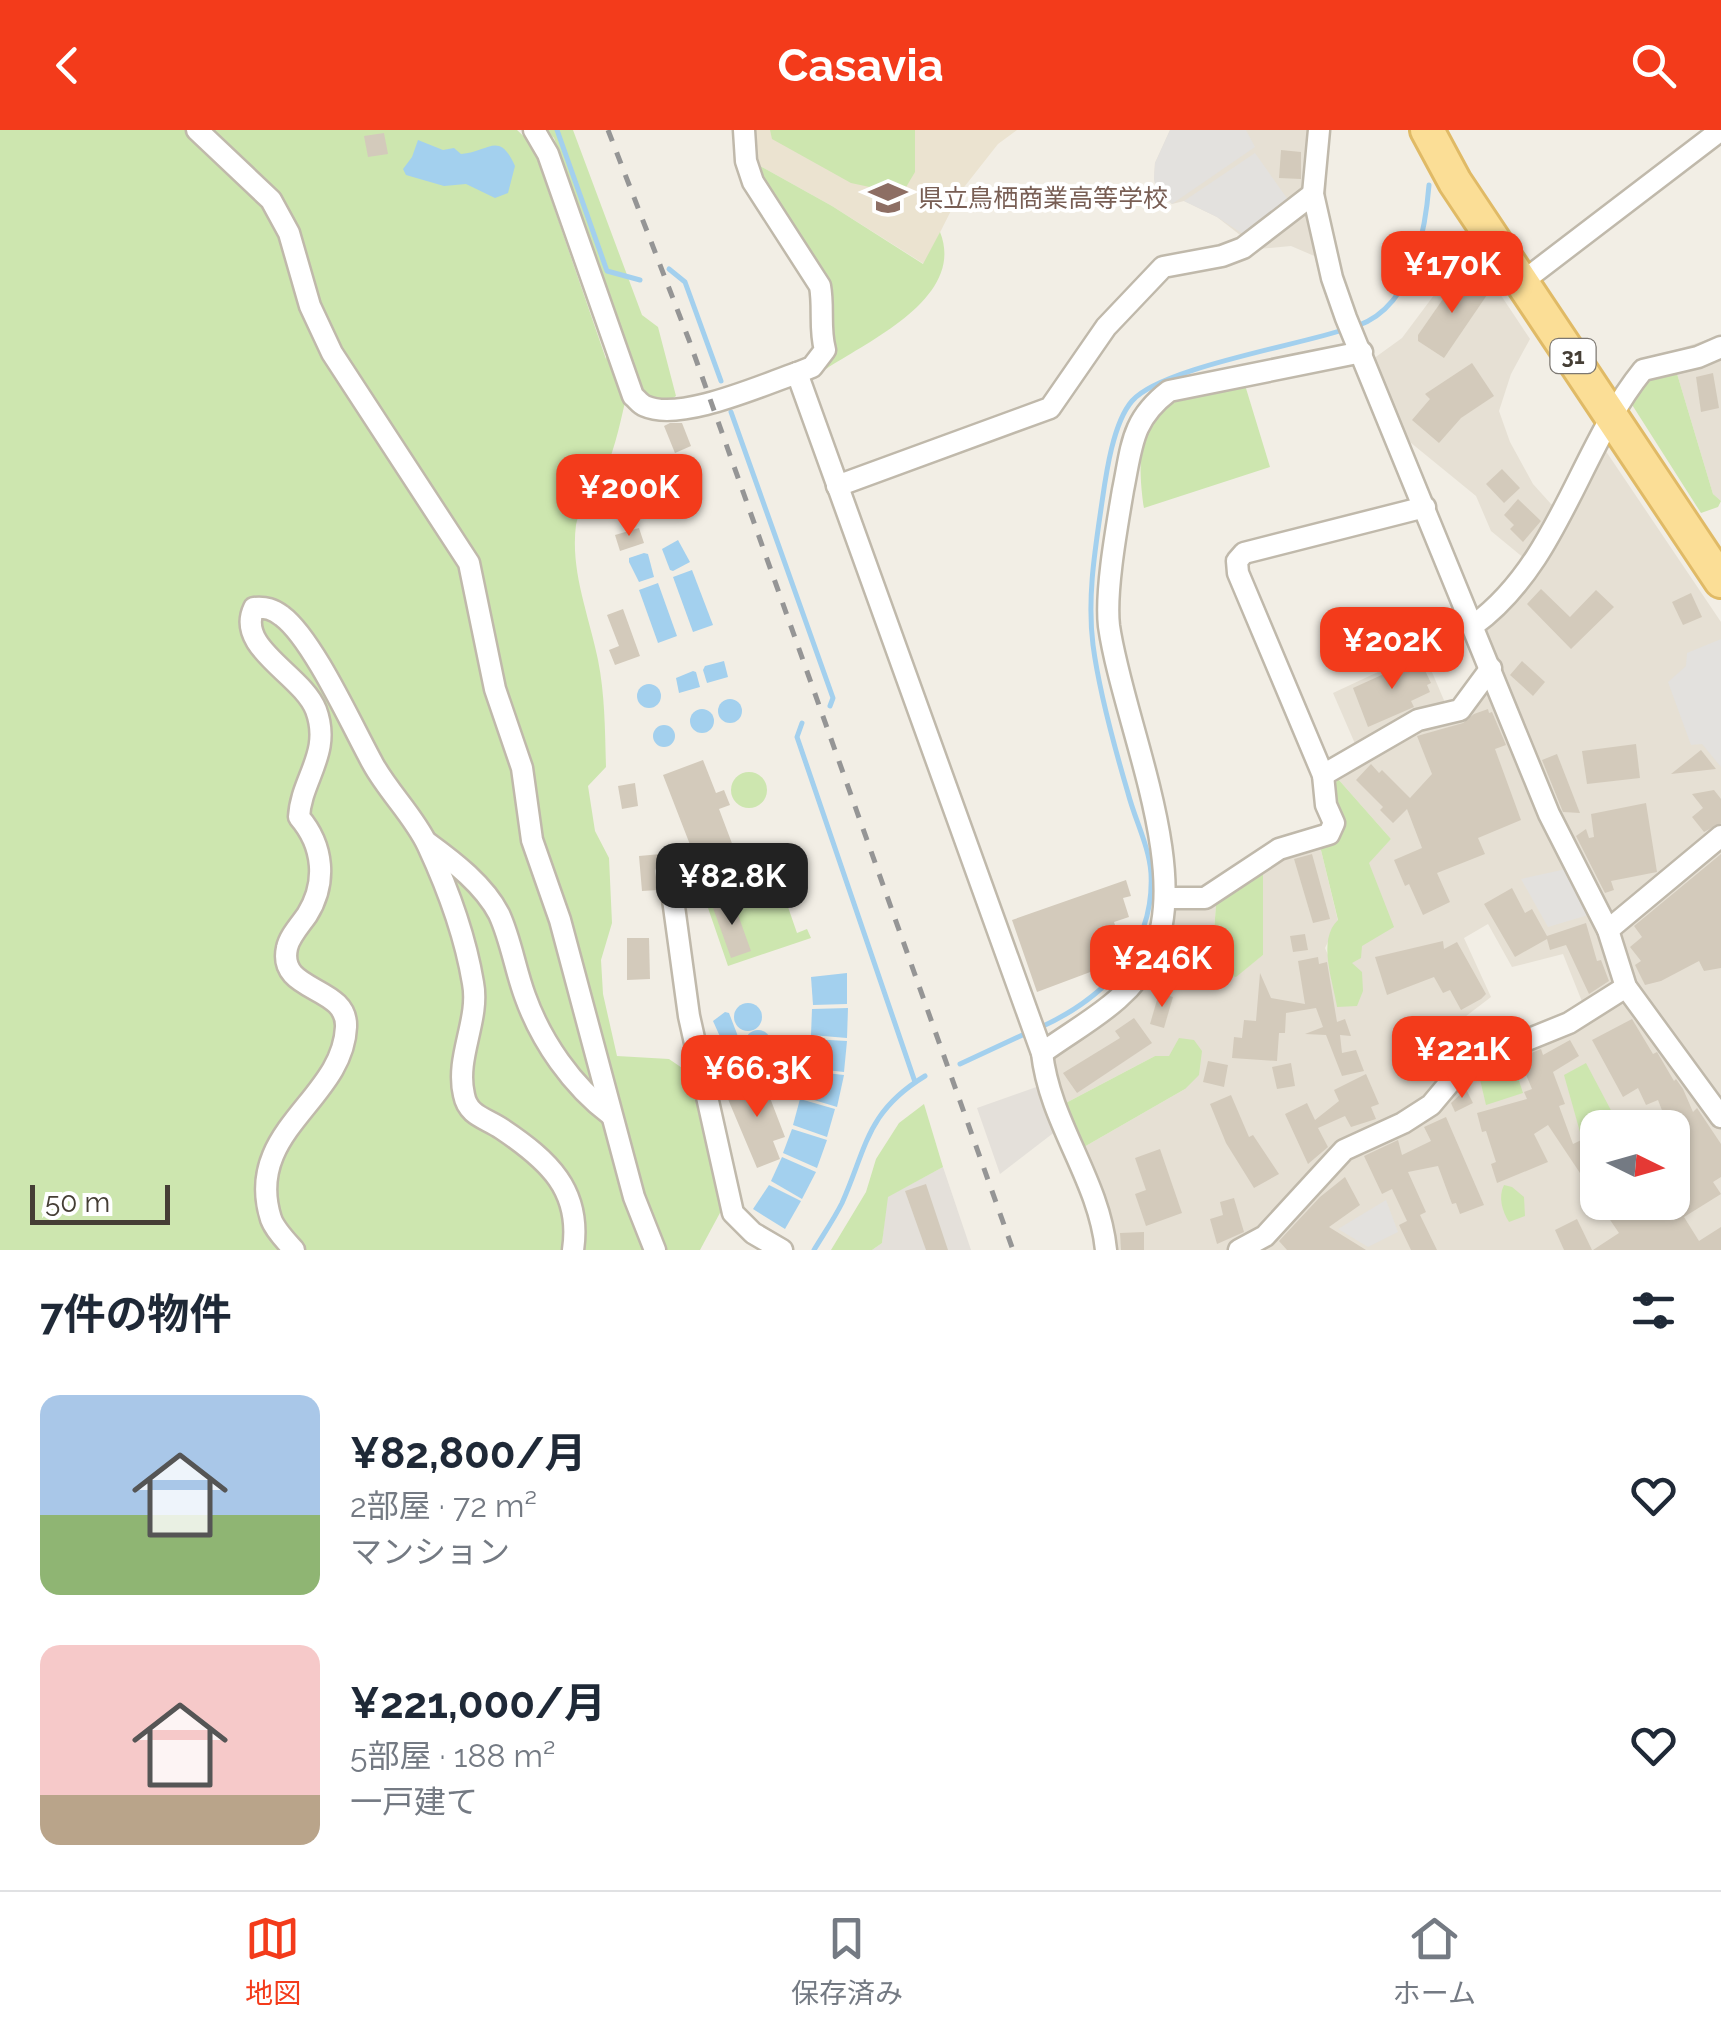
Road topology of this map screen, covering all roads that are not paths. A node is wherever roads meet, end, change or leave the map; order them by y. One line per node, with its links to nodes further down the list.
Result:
1 (196, 130): 26 (street)
2 (534, 130): 11 (street)
3 (744, 130): 11 (street)
4 (1319, 130): 7 (street)
5 (1427, 130): 8 (main road, 31)
6 (1721, 130): 8 (street)
7 (1313, 194): 10 (street); 13 (street)
8 (1522, 282): 12 (main road, 31)
9 (1721, 347): 12 (street)
10 (1360, 348): 14 (street); 22 (street)
11 (797, 373): 13 (street)
12 (1611, 413): 15 (main road, 31); 16 (street)
13 (837, 486): 25 (street)
14 (1425, 507): 16 (street); 18 (street)
15 (1721, 582)
16 (1474, 625): 17 (street)
17 (1490, 668): 18 (street); 23 (street)
18 (1322, 775): 22 (street)
19 (1721, 836): 23 (street)
20 (426, 842): 26 (street); 29 (street); 30 (street)
21 (669, 870): 32 (street)
22 (1166, 898): 25 (street)
23 (1608, 930): 24 (street)
24 (1626, 987): 27 (street); 28 (street)
25 (1040, 1049): 33 (street)
26 (611, 1114): 31 (street)
27 (1721, 1117)
28 (1267, 1243): 34 (street)
29 (294, 1250)
30 (573, 1250)
31 (656, 1250)
32 (782, 1250)
33 (1106, 1250)
34 (1239, 1250)

